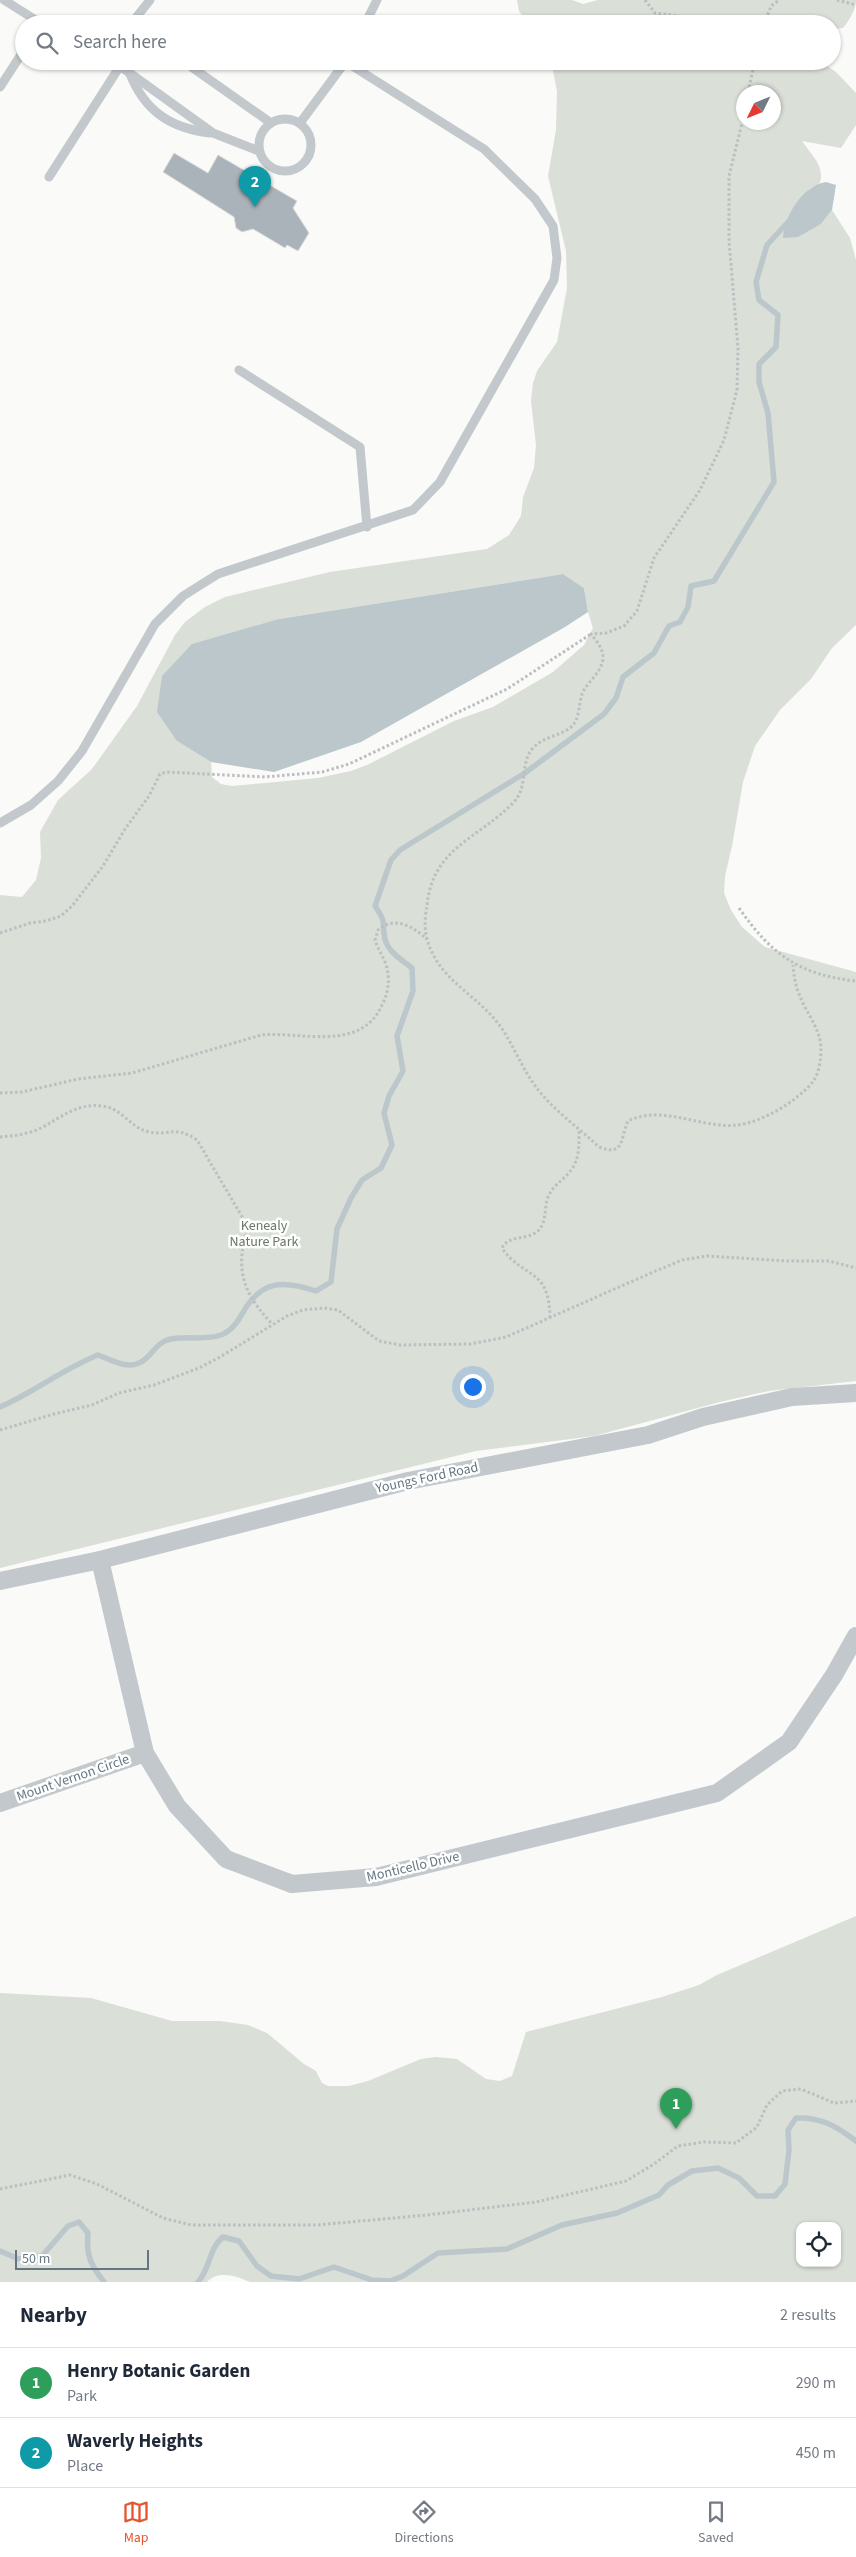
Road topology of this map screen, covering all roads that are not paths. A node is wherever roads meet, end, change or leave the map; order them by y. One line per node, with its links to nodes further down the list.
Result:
1 (4, 0): 4 (lane)
2 (150, 0): 5 (lane)
3 (377, 0): 6 (lane)
4 (28, 15)
5 (138, 15)
6 (370, 15)
7 (15, 64): 14 (lane)
8 (112, 70): 19 (lane)
9 (124, 70): 13 (lane)
10 (196, 70): 15 (lane)
11 (340, 70): 16 (lane)
12 (359, 70): 21 (lane)
13 (130, 74): 17 (lane); 17 (lane)
14 (1, 85)
15 (270, 123): 16 (lane); 18 (lane)
16 (300, 123): 18 (lane)
17 (213, 134): 18 (lane)
18 (259, 151)
19 (49, 177)
20 (239, 370): 21 (lane)
21 (367, 527): 22 (lane)
22 (0, 823)
23 (856, 1393): 24 (street, Youngs Ford Road)
24 (100, 1560): 25 (street, Youngs Ford Road); 27 (street, Monticello Drive)
25 (0, 1581)
26 (856, 1636): 27 (street, Monticello Drive)
27 (145, 1752): 28 (street, Mount Vernon Circle)
28 (0, 1803)

